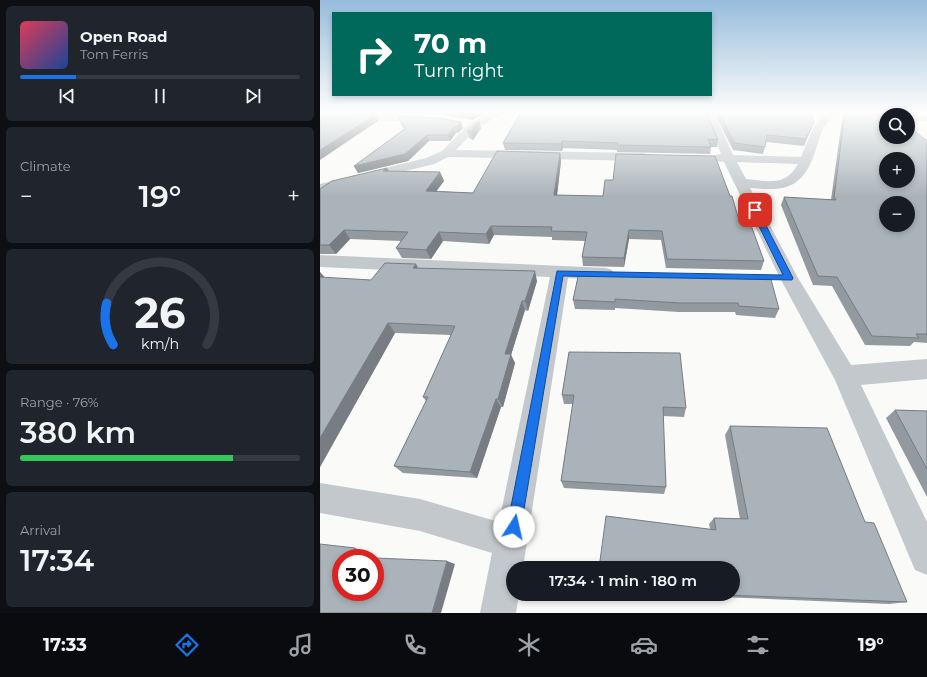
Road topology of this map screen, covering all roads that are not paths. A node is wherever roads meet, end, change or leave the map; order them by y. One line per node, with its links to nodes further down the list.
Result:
1 (458, 141): 4 (street)
2 (721, 141): 7 (street)
3 (813, 141): 8 (street)
4 (446, 153): 5 (street); 10 (street)
5 (658, 157)
6 (705, 158): 7 (street)
7 (729, 159): 8 (street); 9 (street)
8 (805, 161): 9 (street)
9 (741, 183): 15 (street)
10 (320, 188)
11 (320, 261): 12 (street)
12 (560, 273): 13 (street); 17 (street)
13 (623, 274)
14 (927, 369): 15 (street)
15 (845, 376): 18 (street)
16 (320, 498): 17 (street)
17 (511, 542): 19 (street)
18 (927, 558)
19 (498, 613)

